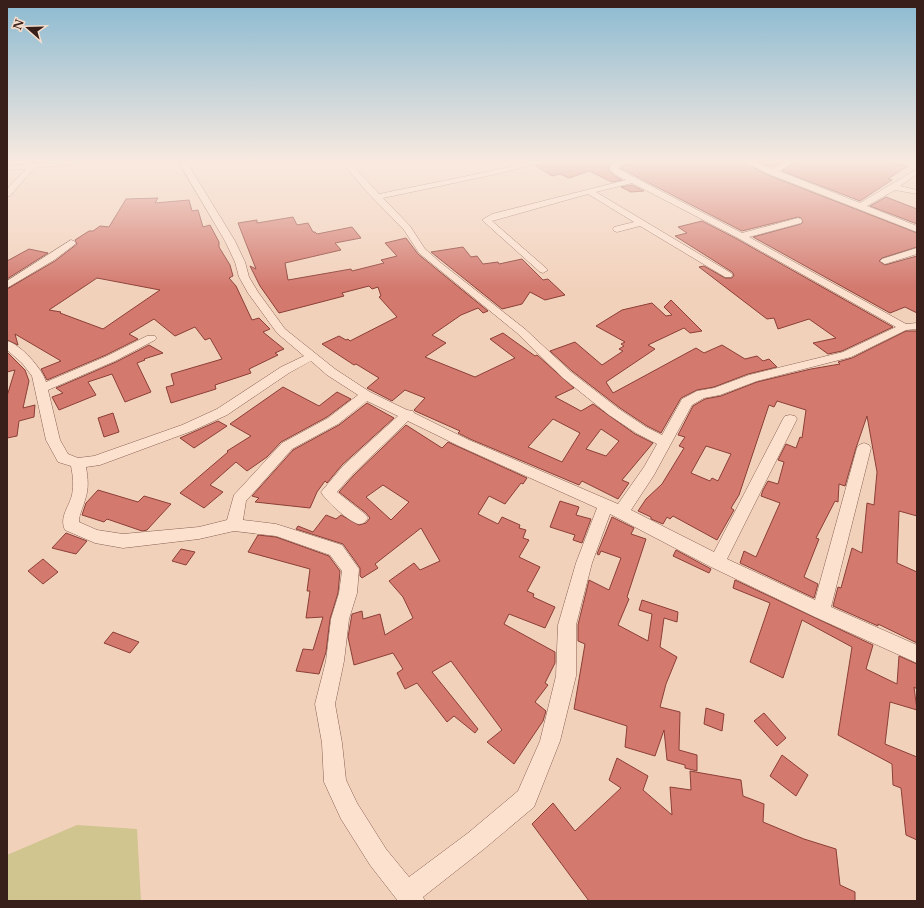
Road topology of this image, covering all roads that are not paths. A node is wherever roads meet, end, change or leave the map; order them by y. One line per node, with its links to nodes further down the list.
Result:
1 (207, 203): 23 (street)
2 (382, 203): 28 (street)
3 (542, 203): 17 (street)
4 (608, 203): 10 (street)
5 (678, 203): 13 (street)
6 (853, 203): 8 (street)
7 (865, 203): 8 (street)
8 (860, 206): 12 (street)
9 (798, 221): 13 (street)
10 (641, 223): 11 (street); 18 (street)
11 (617, 229)
12 (917, 229)
13 (741, 236): 20 (street)
14 (70, 243): 19 (street)
15 (917, 251): 16 (street)
16 (884, 261)
17 (543, 270)
18 (728, 275)
19 (7, 285)
20 (911, 327): 28 (street)
21 (151, 338): 24 (street)
22 (7, 344): 24 (street)
23 (312, 356): 25 (street); 30 (street)
24 (41, 388): 30 (street)
25 (366, 395): 26 (street); 33 (street)
26 (408, 414): 31 (street); 32 (street)
27 (790, 419): 34 (street)
28 (666, 442): 31 (street)
29 (864, 448): 35 (street)
30 (78, 463): 33 (street)
31 (613, 508): 34 (street); 37 (street)
32 (360, 518)
33 (234, 525): 37 (street)
34 (717, 562): 35 (street)
35 (821, 611): 36 (street)
36 (917, 654)
37 (410, 897)

